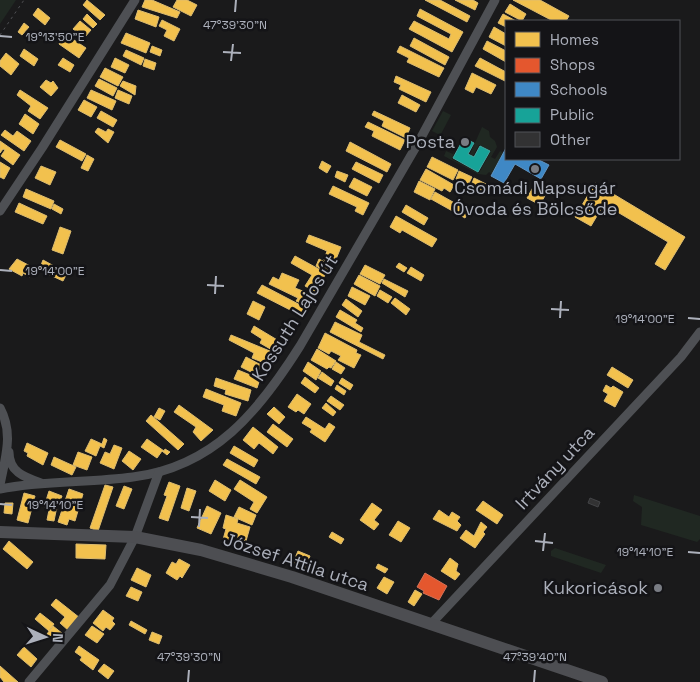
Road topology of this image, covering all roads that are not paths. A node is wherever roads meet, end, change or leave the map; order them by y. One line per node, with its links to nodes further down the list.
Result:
1 (135, 0): 3 (street)
2 (495, 0): 8 (street, Kossuth Lajos út)
3 (0, 211)
4 (700, 332): 14 (street, Irtvány utca)
5 (0, 408): 6 (street)
6 (3, 423): 7 (street)
7 (9, 441): 9 (street); 10 (street)
8 (159, 472): 9 (street, Kossuth Lajos út); 13 (street)
9 (43, 484): 11 (street, Kossuth Lajos út)
10 (0, 485)
11 (0, 489)
12 (0, 532): 13 (main road, József Attila utca)
13 (135, 536): 14 (main road, József Attila utca); 16 (street)
14 (430, 625): 15 (main road, József Attila utca)
15 (593, 681)
16 (29, 682)

